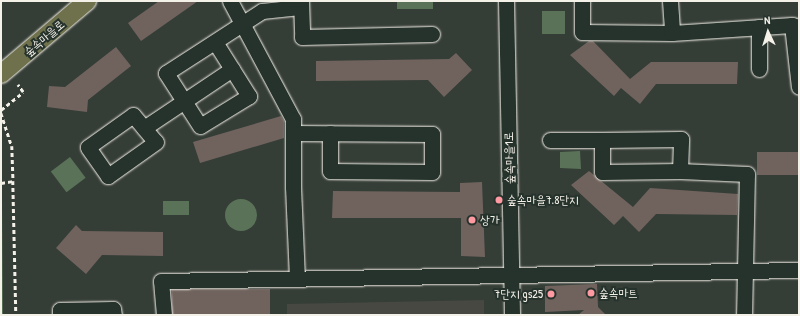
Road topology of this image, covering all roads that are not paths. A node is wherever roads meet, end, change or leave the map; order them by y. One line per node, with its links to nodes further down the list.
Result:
1 (87, 1): 15 (main road, 숲속마을로)
2 (230, 1): 7 (street)
3 (506, 1): 26 (street, 숲속마을1로)
4 (582, 1): 10 (street)
5 (670, 1): 10 (street)
6 (301, 4): 7 (street); 11 (street)
7 (242, 24): 12 (street); 19 (street)
8 (796, 26): 9 (street); 16 (street)
9 (759, 27): 10 (street); 14 (street)
10 (672, 33)
11 (432, 34)
12 (216, 42): 13 (street); 17 (street)
13 (232, 69): 17 (street); 17 (street)
14 (759, 69)
15 (1, 74)
16 (799, 86)
17 (183, 100): 18 (street)
18 (144, 128)
19 (293, 133): 20 (street); 27 (street)
20 (330, 133): 20 (street)
21 (550, 140): 22 (street)
22 (602, 140): 23 (street); 23 (street)
23 (680, 171): 25 (street)
24 (799, 270): 25 (street)
25 (745, 272): 26 (street); 32 (street)
26 (511, 276): 27 (street); 31 (street, 숲속마을1로)
27 (298, 279): 30 (street)
28 (60, 315): 29 (street)
29 (114, 315)
30 (164, 315)
31 (512, 315)
32 (744, 315)

